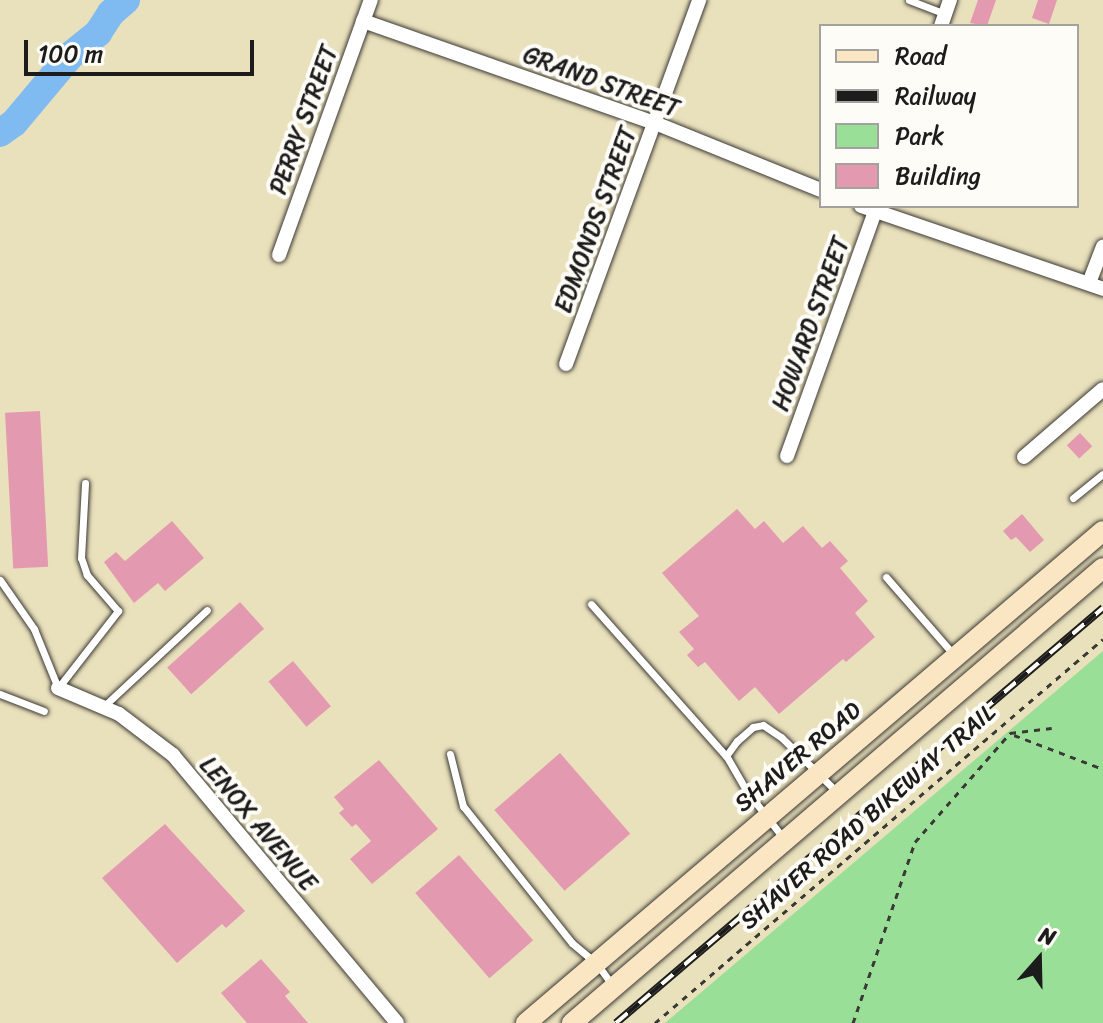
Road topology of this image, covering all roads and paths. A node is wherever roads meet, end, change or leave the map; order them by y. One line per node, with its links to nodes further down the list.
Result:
1 (371, 0): 5 (street, PERRY STREET)
2 (699, 0): 6 (street, EDMONDS STREET)
3 (909, 0): 4 (lane)
4 (945, 13)
5 (363, 21): 6 (street, GRAND STREET); 10 (street, PERRY STREET)
6 (655, 123): 7 (street, GRAND STREET); 12 (street, EDMONDS STREET)
7 (819, 189)
8 (871, 208): 11 (street); 14 (street, HOWARD STREET)
9 (1103, 247): 11 (street)
10 (279, 255)
11 (1096, 286)
12 (566, 364)
13 (1103, 389): 15 (street)
14 (787, 456)
15 (1024, 457)
16 (1103, 474): 18 (lane)
17 (85, 483): 27 (lane)
18 (1073, 498)
19 (1103, 531): 26 (main road, SHAVER ROAD)
20 (1103, 568): 37 (main road)
21 (886, 577): 26 (lane)
22 (0, 580): 27 (lane)
23 (591, 604): 34 (lane)
24 (207, 610): 29 (lane)
25 (1103, 639): 45 (path, SHAVER ROAD BIKEWAY TRAIL)
26 (956, 658): 36 (main road, SHAVER ROAD)
27 (58, 688): 29 (street, LENOX AVENUE)
28 (0, 694): 30 (lane)
29 (103, 707): 42 (street, LENOX AVENUE)
30 (44, 711)
31 (1052, 728): 32 (path)
32 (1010, 733): 35 (path); 46 (path)
33 (450, 754): 40 (lane)
34 (726, 756): 36 (lane); 38 (lane)
35 (1103, 769)
36 (819, 774): 37 (lane); 38 (main road, SHAVER ROAD)
37 (840, 794): 39 (main road)
38 (767, 817): 39 (lane); 40 (main road, SHAVER ROAD)
39 (786, 840): 41 (main road)
40 (597, 964): 41 (lane); 43 (main road, SHAVER ROAD)
41 (614, 987): 44 (main road)
42 (397, 1023)
43 (526, 1023)
44 (572, 1023)
45 (655, 1023)
46 (853, 1023)

